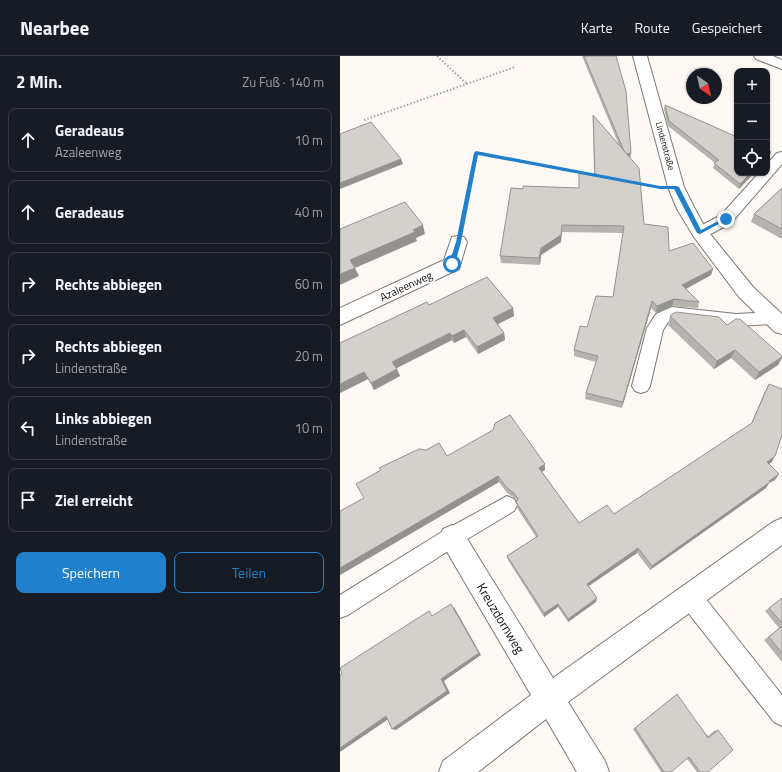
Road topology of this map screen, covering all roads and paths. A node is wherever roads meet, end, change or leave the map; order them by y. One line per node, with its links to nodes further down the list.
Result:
1 (437, 56): 6 (path)
2 (640, 56): 13 (street, Lindenstraße)
3 (761, 56): 4 (street)
4 (782, 65)
5 (515, 67): 6 (path)
6 (467, 84): 7 (path)
7 (364, 120)
8 (782, 156): 9 (lane)
9 (770, 170)
10 (598, 176): 15 (path)
11 (764, 176): 14 (lane)
12 (637, 183): 13 (path)
13 (676, 187): 14 (street, Lindenstraße)
14 (700, 233): 17 (street, Lindenstraße)
15 (458, 242): 16 (street, Azaleenweg)
16 (340, 317)
17 (777, 322): 18 (lane)
18 (640, 386)
19 (507, 505): 21 (lane)
20 (782, 530): 22 (street)
21 (452, 537): 23 (lane); 24 (street, Kreuzdornweg)
22 (690, 597): 24 (street); 25 (lane)
23 (340, 607)
24 (550, 698): 26 (street); 27 (street, Kreuzdornweg)
25 (782, 714)
26 (454, 772)
27 (594, 772)

